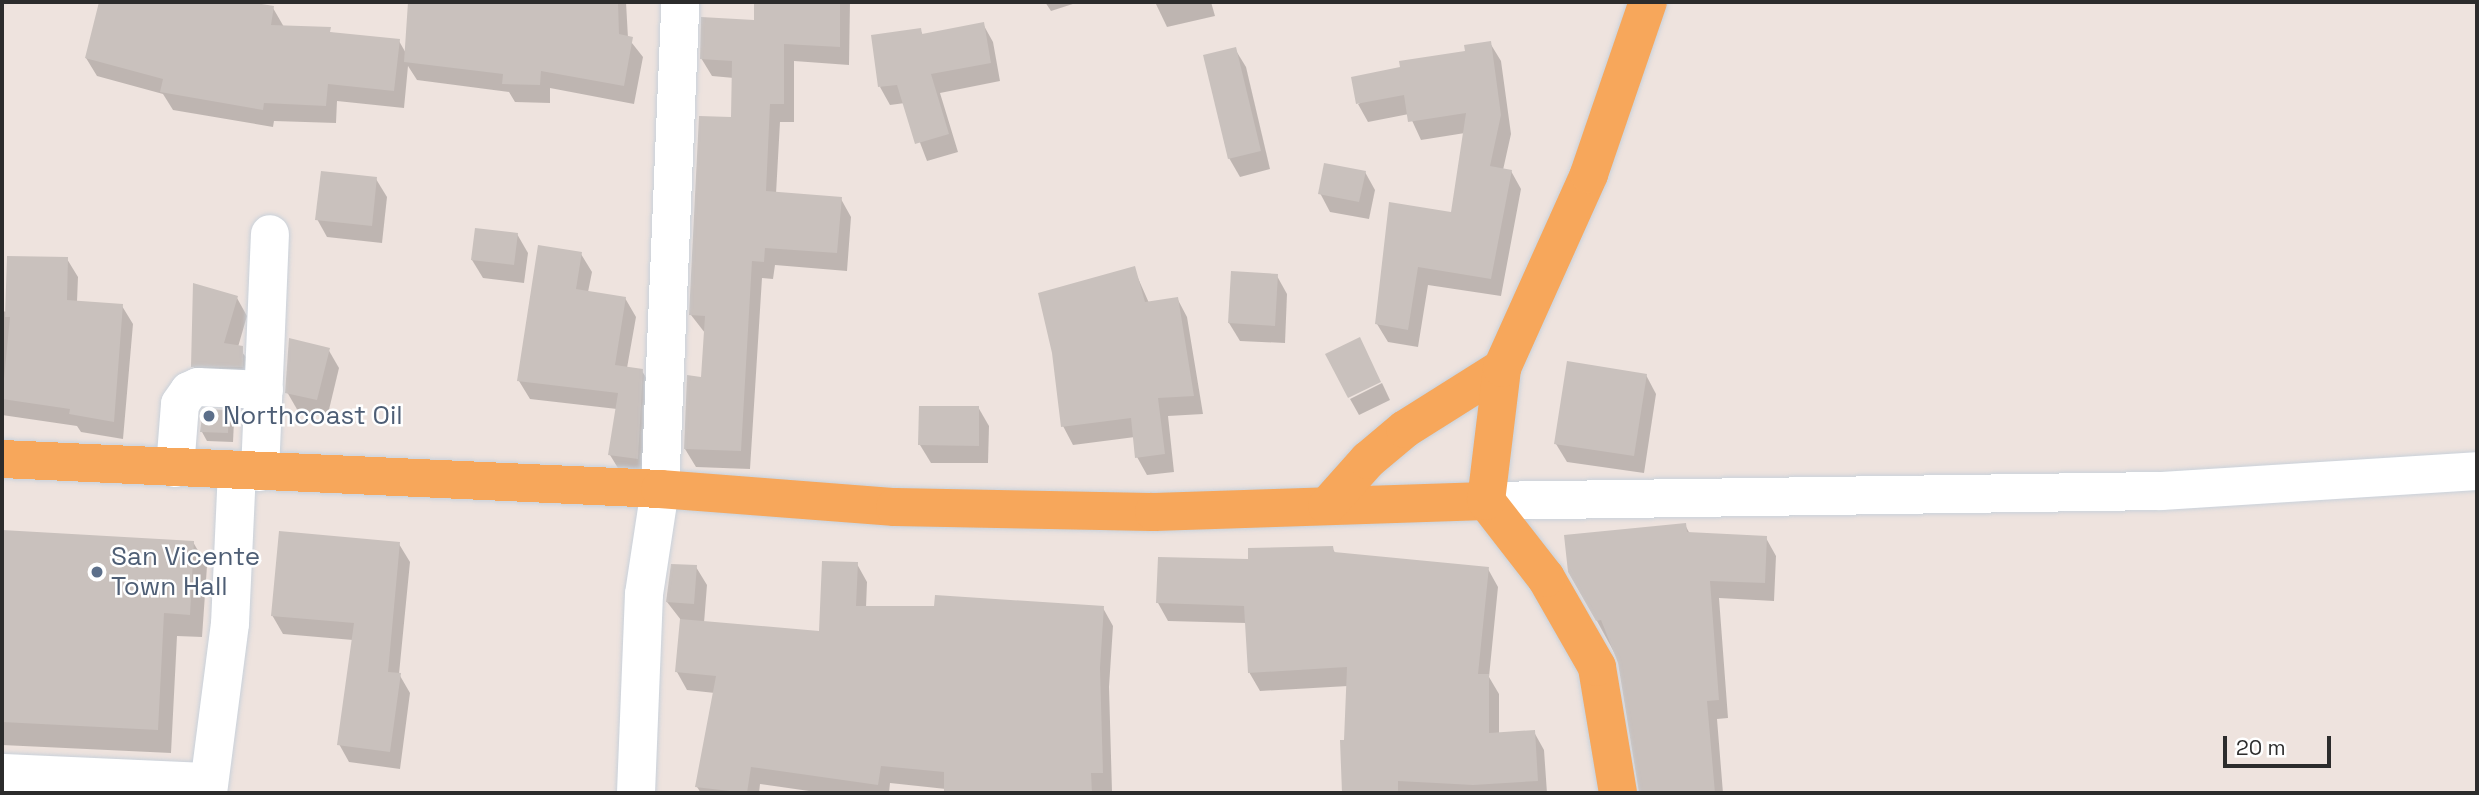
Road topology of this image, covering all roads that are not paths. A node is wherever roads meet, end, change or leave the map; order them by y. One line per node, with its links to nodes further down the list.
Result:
1 (680, 2): 10 (street)
2 (1648, 2): 4 (main road)
3 (270, 234): 5 (street)
4 (1502, 368): 11 (main road); 12 (main road)
5 (264, 390): 7 (street); 9 (street)
6 (2, 459): 7 (main road)
7 (175, 468): 9 (main road)
8 (2477, 471): 11 (street)
9 (249, 472): 10 (main road); 14 (street)
10 (660, 489): 12 (main road); 15 (street)
11 (1486, 501): 12 (main road); 16 (main road)
12 (1327, 506)
13 (2, 773): 14 (street)
14 (209, 788)
15 (636, 793)
16 (1618, 793)

